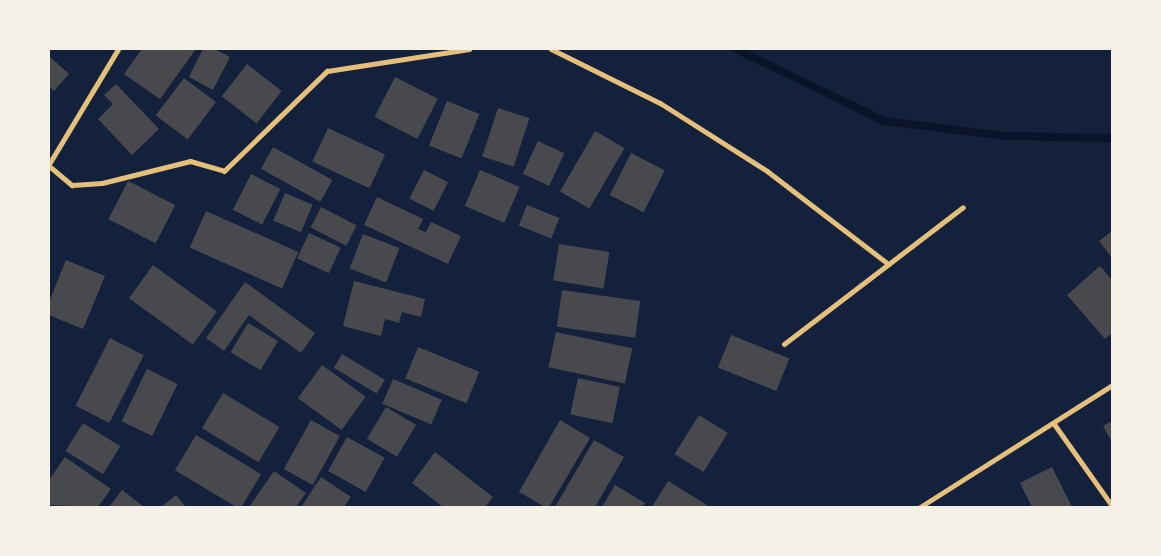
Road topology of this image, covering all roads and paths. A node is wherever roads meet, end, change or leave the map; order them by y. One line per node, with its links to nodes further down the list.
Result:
1 (118, 49): 4 (street)
2 (469, 49): 4 (street)
3 (551, 49): 6 (street)
4 (49, 165)
5 (964, 207): 6 (street)
6 (888, 264): 7 (street)
7 (784, 344)
8 (1112, 385): 9 (street)
9 (1054, 424): 10 (street); 11 (street)
10 (1112, 506)
11 (920, 507)

